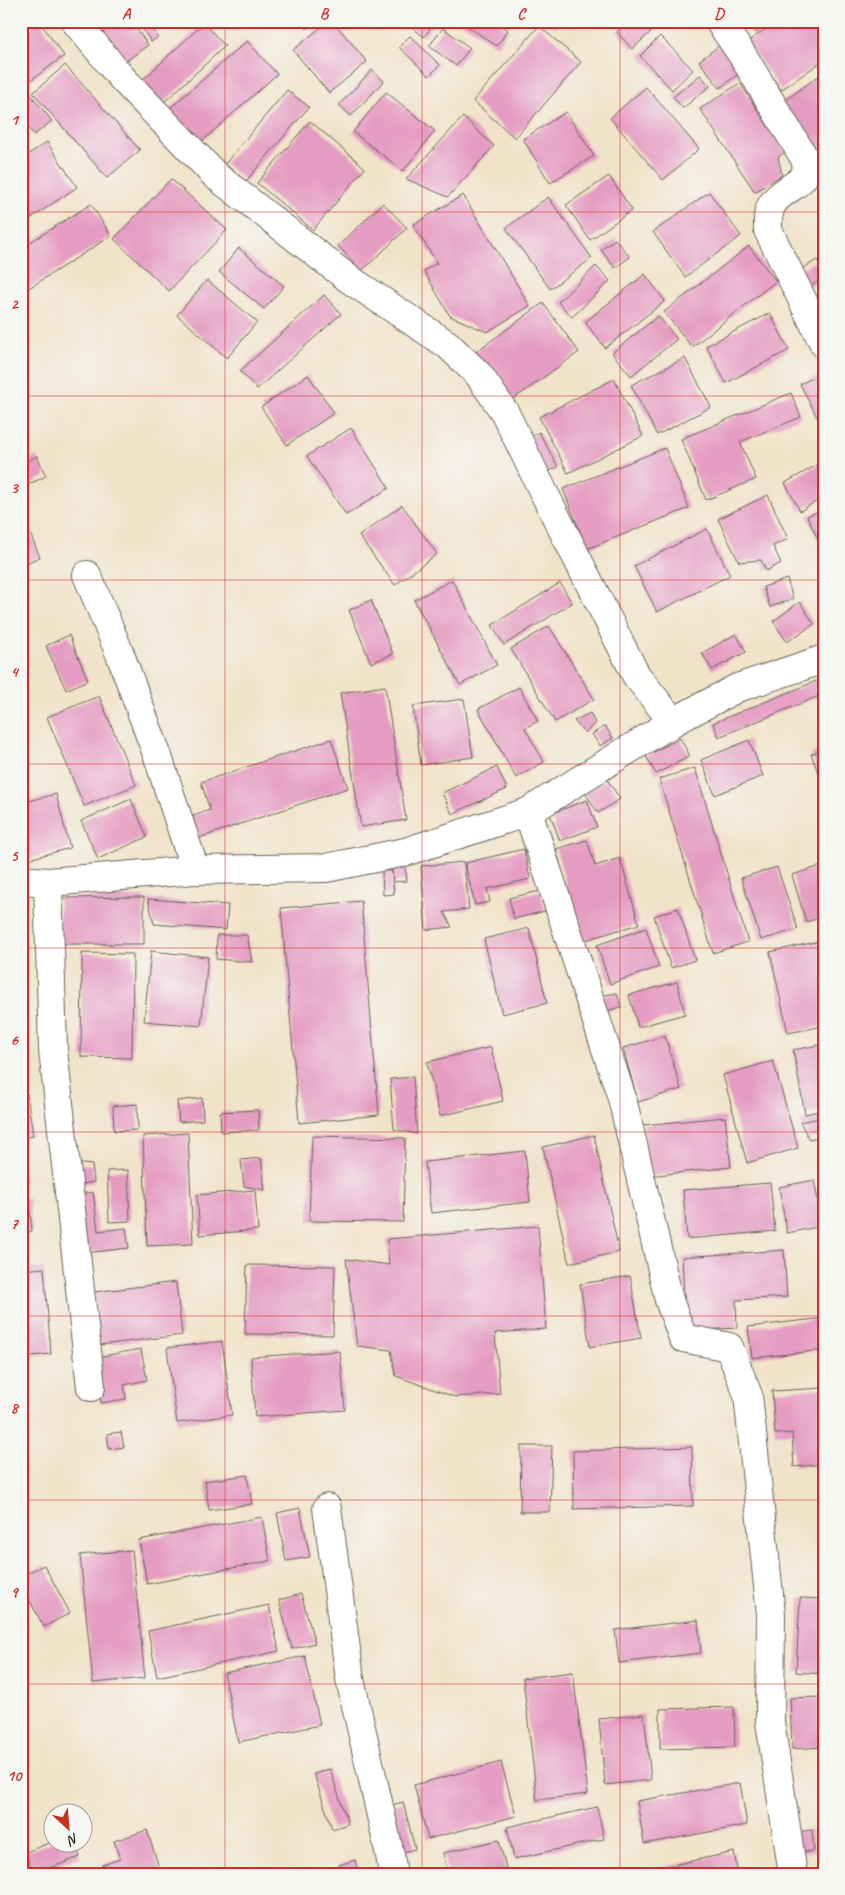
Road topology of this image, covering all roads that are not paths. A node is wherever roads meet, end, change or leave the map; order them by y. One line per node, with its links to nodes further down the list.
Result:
1 (74, 21): 6 (street)
2 (719, 21): 3 (street)
3 (824, 344)
4 (87, 575): 8 (street)
5 (824, 659): 6 (street)
6 (672, 722): 7 (street)
7 (528, 812): 8 (street); 13 (street)
8 (195, 870): 9 (street)
9 (34, 881): 10 (street)
10 (91, 1387)
11 (327, 1508): 12 (street)
12 (393, 1874)
13 (793, 1874)

